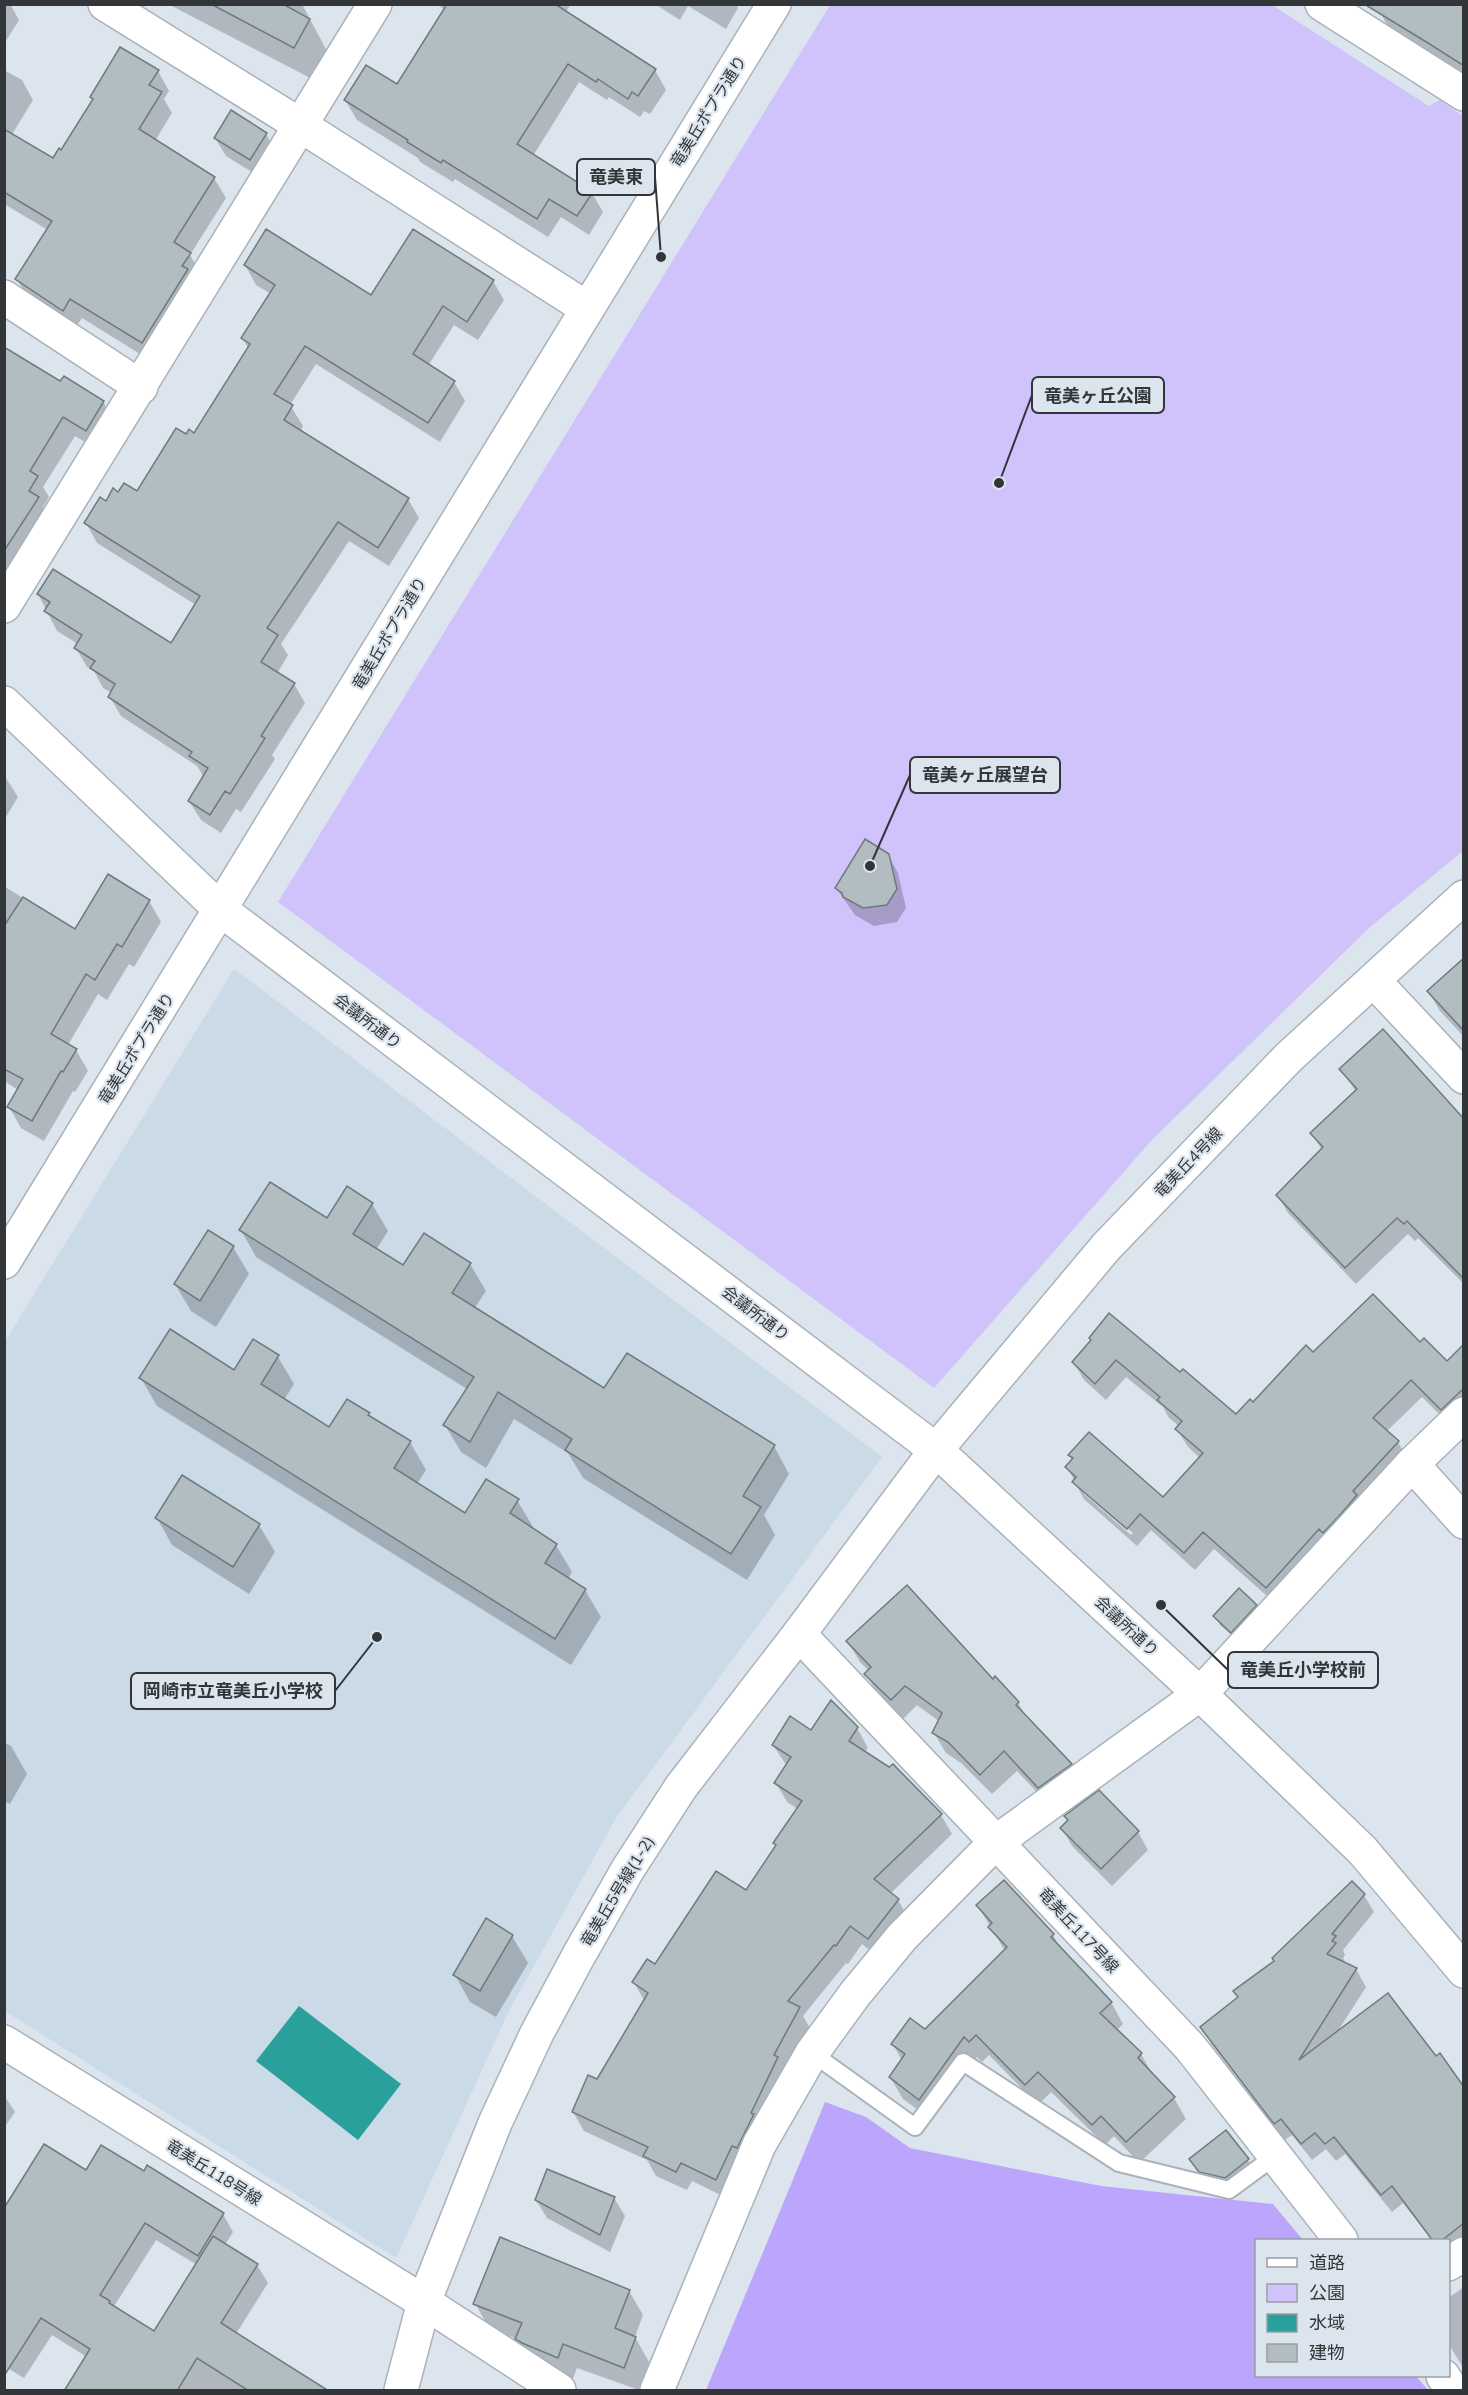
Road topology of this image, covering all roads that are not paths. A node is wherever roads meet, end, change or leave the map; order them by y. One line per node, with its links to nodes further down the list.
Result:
1 (105, 4): 6 (street)
2 (375, 4): 6 (street)
3 (774, 4): 8 (street, 竜美丘ポプラ通り)
4 (1322, 4): 5 (street)
5 (1464, 94)
6 (300, 125): 8 (street); 9 (street)
7 (4, 297): 9 (street)
8 (585, 307): 13 (street, 竜美丘ポプラ通り)
9 (141, 387): 10 (street)
10 (4, 606)
11 (4, 704): 13 (street, 会議所通り)
12 (1464, 897): 14 (street, 竜美丘4号線)
13 (221, 910): 16 (street, 竜美丘ポプラ通り); 18 (street, 会議所通り)
14 (1374, 981): 15 (street); 18 (street, 竜美丘4号線)
15 (1464, 1077)
16 (4, 1262)
17 (1464, 1414): 19 (street)
18 (936, 1450): 21 (street, 竜美丘5号線(1-2)); 22 (street, 会議所通り)
19 (1412, 1464): 20 (street); 22 (street)
20 (1464, 1522)
21 (799, 1634): 23 (street, 竜美丘117号線); 31 (street, 竜美丘5号線(1-2))
22 (1200, 1694): 23 (street); 24 (street, 会議所通り)
23 (996, 1842): 26 (street); 27 (street, 竜美丘117号線)
24 (1464, 1971)
25 (4, 2042): 31 (street, 竜美丘118号線)
26 (812, 2053): 27 (lane); 35 (street)
27 (1275, 2156): 28 (street, 竜美丘117号線)
28 (1339, 2239)
29 (1464, 2254): 30 (street)
30 (1450, 2263)
31 (424, 2302): 33 (street, 竜美丘5号線(1-2)); 34 (street, 竜美丘118号線)
32 (1444, 2377): 36 (street)
33 (401, 2391)
34 (560, 2391)
35 (657, 2391)
36 (1452, 2391)

